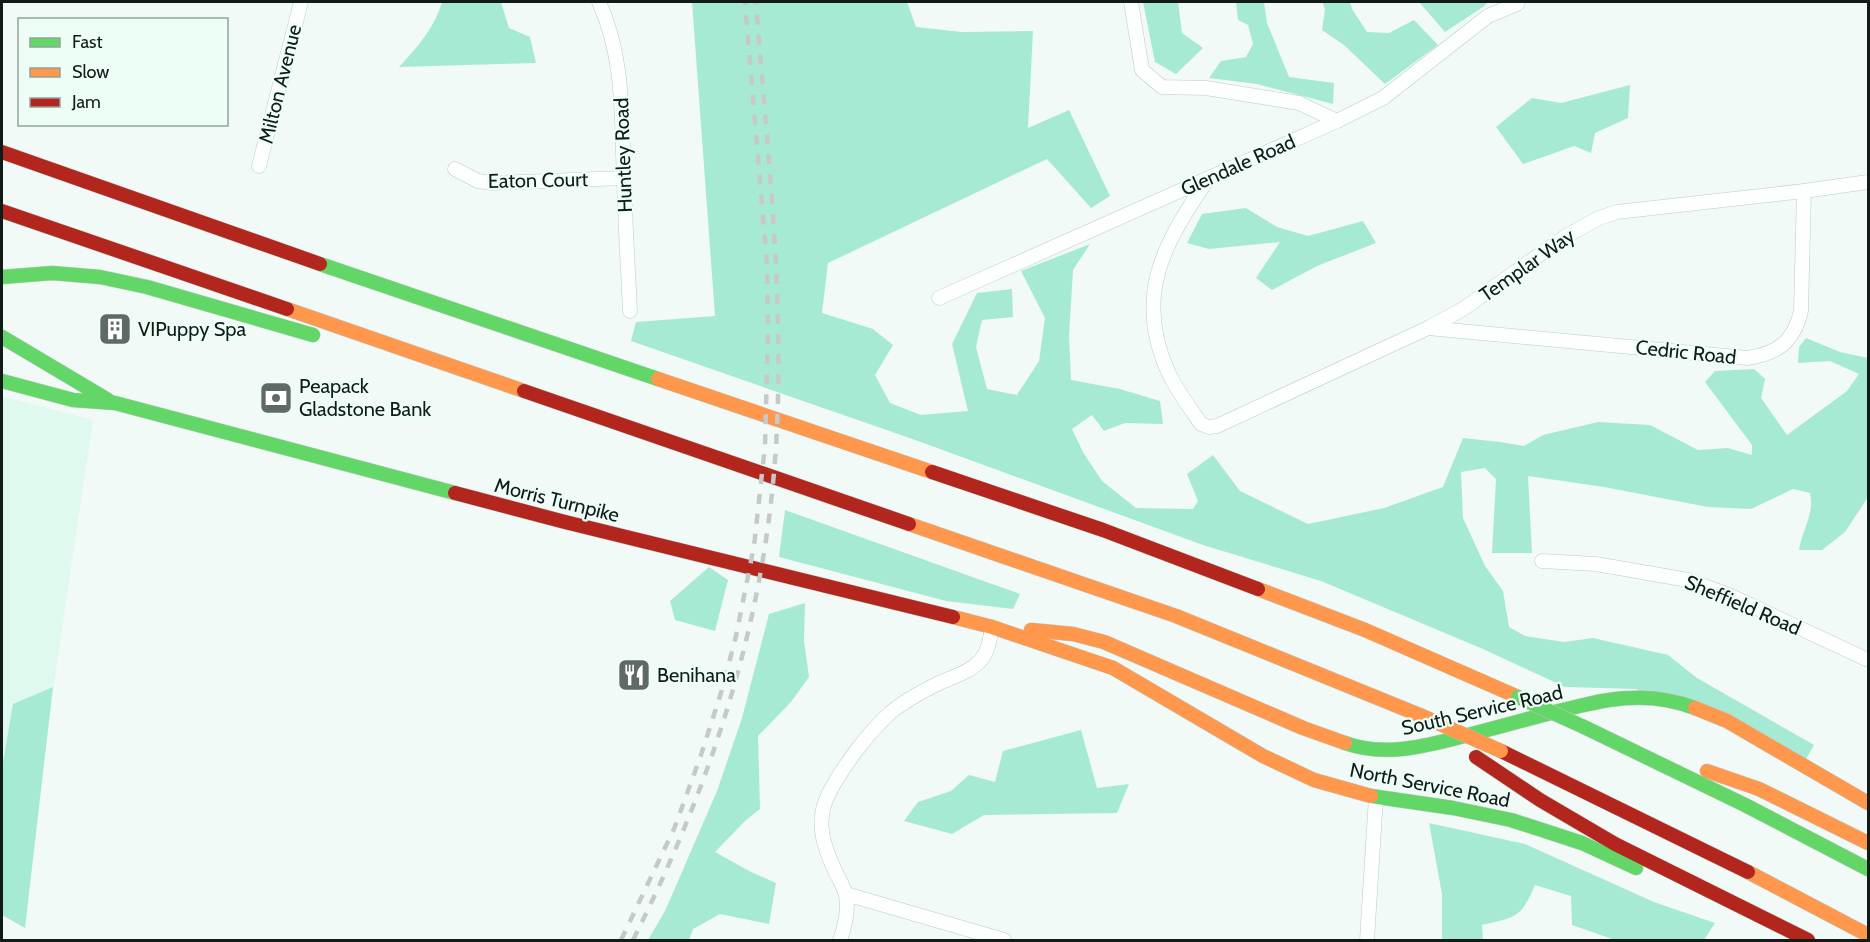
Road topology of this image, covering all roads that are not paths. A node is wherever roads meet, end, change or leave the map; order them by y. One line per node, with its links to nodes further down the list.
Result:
1 (301, 2): 8 (street, Milton Avenue)
2 (600, 2): 11 (street, Huntley Road)
3 (1131, 2): 5 (street)
4 (1520, 2): 5 (street, Glendale Road)
5 (1337, 121): 12 (street, Glendale Road)
6 (11, 140): 10 (main road)
7 (2, 152): 10 (main road)
8 (260, 166)
9 (456, 169): 11 (street, Eaton Court)
10 (76, 178): 30 (main road, bridge)
11 (624, 178): 18 (street, Huntley Road)
12 (1209, 179): 17 (street, Glendale Road); 19 (street, Templar Way)
13 (1869, 182): 14 (street, Templar Way)
14 (1804, 191): 19 (street, Templar Way); 19 (street, Cedric Road)
15 (2, 211): 25 (main road)
16 (2, 277): 21 (main road)
17 (939, 298)
18 (630, 311)
19 (1428, 328)
20 (2, 337): 24 (main road, Morris Turnpike)
21 (329, 340)
22 (363, 350): 25 (main road)
23 (2, 381): 24 (main road, Morris Turnpike)
24 (115, 404): 27 (main road, Morris Turnpike)
25 (635, 429): 29 (main road)
26 (1542, 561): 28 (street, Sheffield Road)
27 (992, 627): 31 (main road, North Service Road); 32 (main road, South Service Road); 35 (street)
28 (1869, 660)
29 (1422, 716): 36 (main road, bridge); 41 (main road, bridge)
30 (1584, 728): 33 (main road); 34 (main road)
31 (1376, 797): 39 (street); 40 (main road, North Service Road)
32 (1869, 803)
33 (1869, 843)
34 (1869, 869)
35 (846, 894): 37 (street); 38 (street)
36 (1869, 935)
37 (840, 940)
38 (1004, 940)
39 (1367, 940)
40 (1801, 940)
41 (1808, 940)

